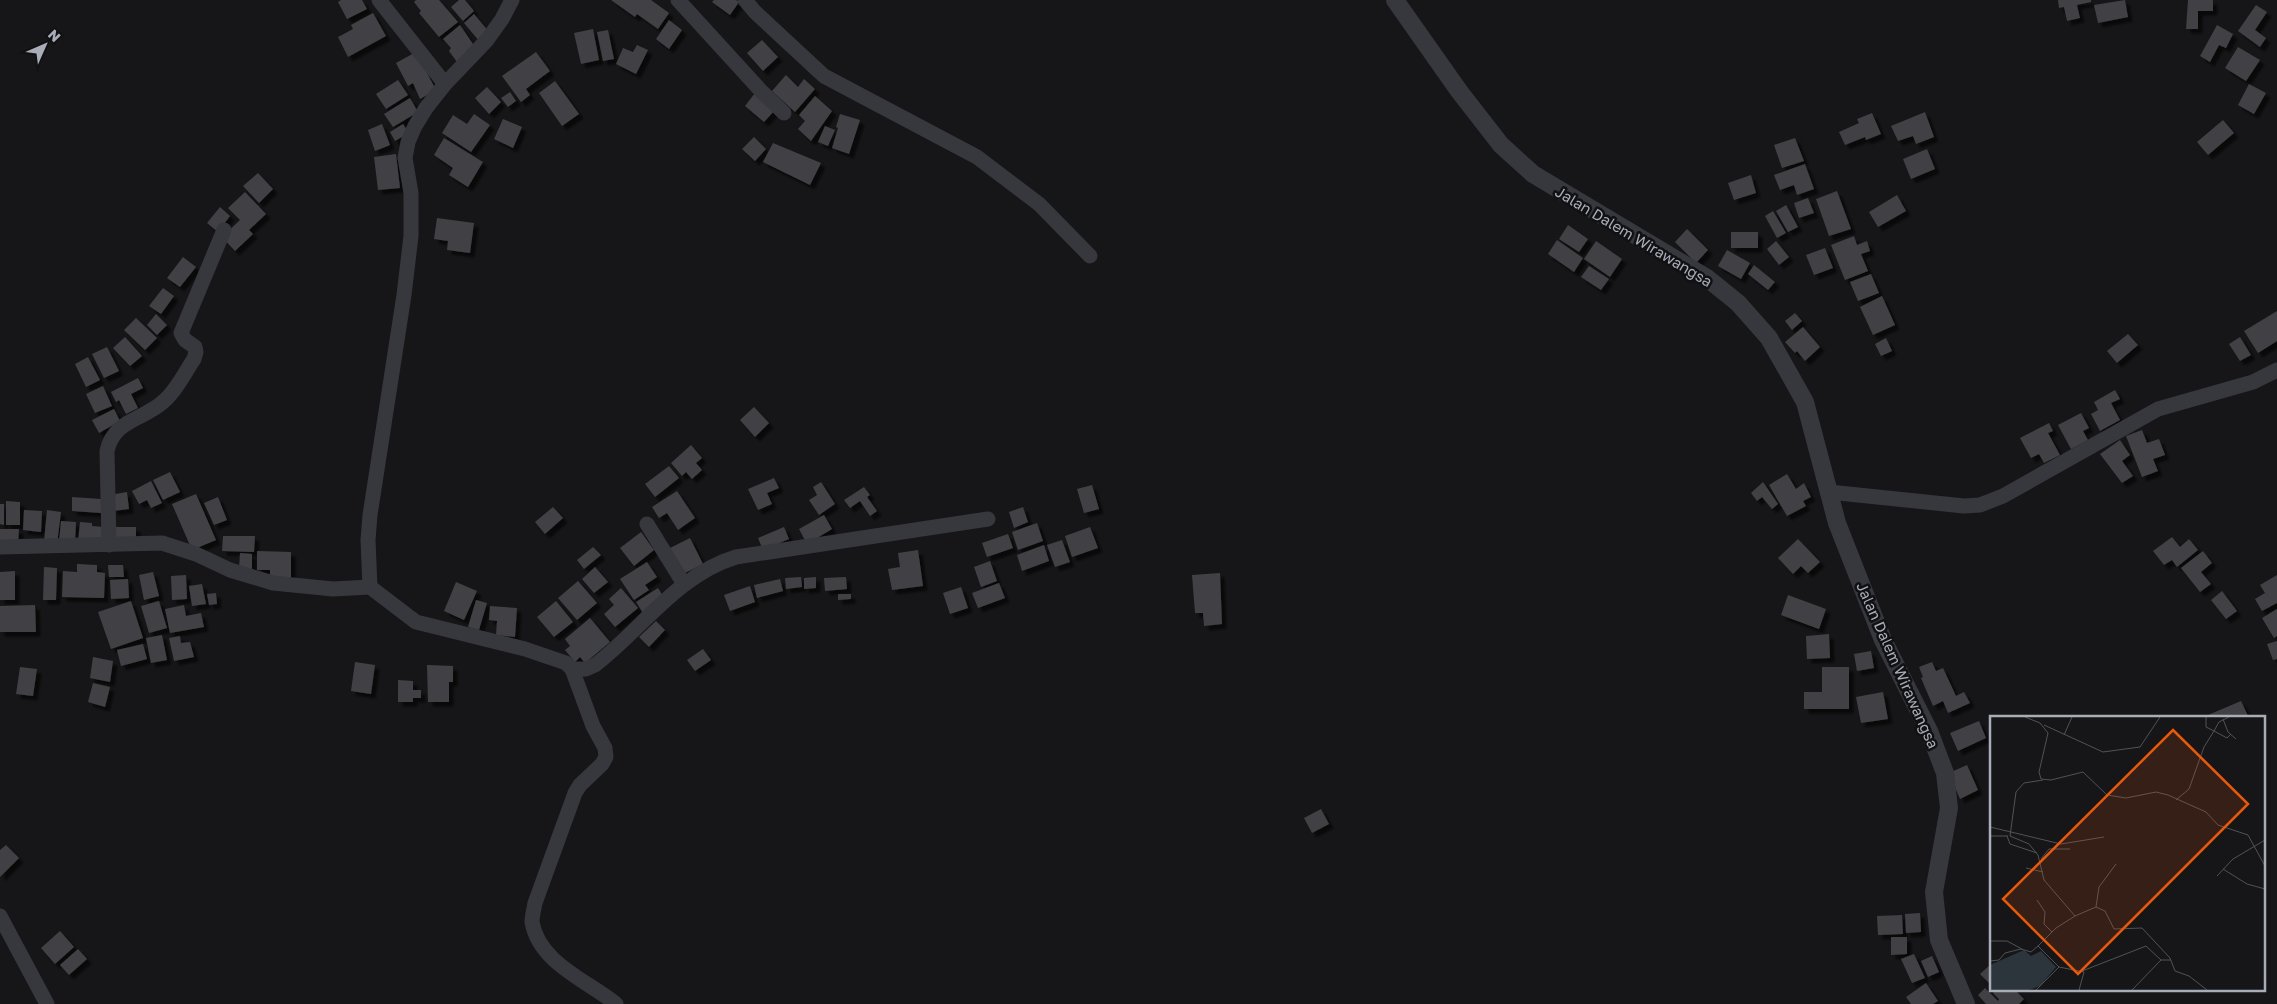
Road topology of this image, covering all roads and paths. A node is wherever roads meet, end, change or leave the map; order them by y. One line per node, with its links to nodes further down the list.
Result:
1 (379, 0): 6 (street)
2 (512, 0): 6 (street)
3 (678, 0): 7 (street)
4 (745, 0): 9 (street)
5 (1395, 0): 11 (street, Jalan Dalem Wirawangsa)
6 (446, 84): 17 (street)
7 (784, 114)
8 (224, 230): 14 (street)
9 (1090, 256)
10 (2277, 370): 11 (street)
11 (1829, 492): 22 (street, Jalan Dalem Wirawangsa)
12 (988, 519): 16 (street)
13 (647, 524): 16 (street)
14 (109, 545): 15 (street); 17 (street)
15 (0, 547)
16 (684, 584): 18 (street)
17 (370, 587): 18 (street)
18 (572, 669): 21 (street)
19 (0, 916): 20 (street)
20 (51, 1003)
21 (616, 1004)
22 (1966, 1004)

